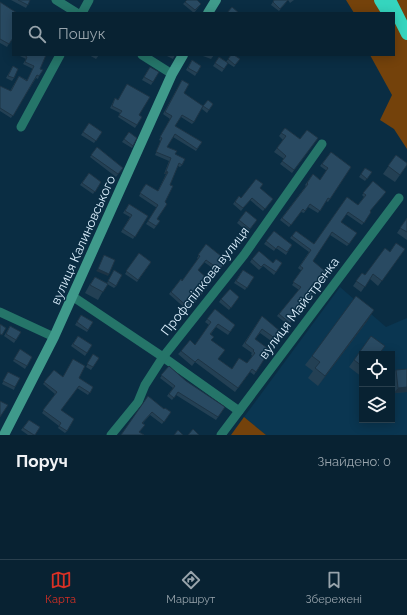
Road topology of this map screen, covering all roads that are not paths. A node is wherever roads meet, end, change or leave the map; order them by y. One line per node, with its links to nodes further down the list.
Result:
1 (56, 0): 6 (street)
2 (89, 0): 7 (street)
3 (216, 0): 8 (main road)
4 (380, 0): 9 (highway)
5 (390, 0): 11 (highway)
6 (75, 12)
7 (83, 12)
8 (209, 12)
9 (387, 12)
10 (395, 24): 12 (highway)
11 (407, 34)
12 (407, 42)
13 (59, 56): 17 (street)
14 (144, 56): 16 (street)
15 (183, 56): 16 (main road, вулиця Калиновського)
16 (172, 74): 20 (main road, вулиця Калиновського)
17 (21, 127)
18 (322, 144): 23 (street, Профспілкова вулиця)
19 (399, 198): 24 (street, вулиця Майстренка)
20 (72, 296): 22 (main road, вулиця Калиновського); 23 (street)
21 (0, 312): 22 (street)
22 (54, 337): 25 (main road, вулиця Калиновського)
23 (163, 357): 24 (street); 26 (street, Профспілкова вулиця)
24 (239, 411): 27 (street, вулиця Майстренка)
25 (4, 435)
26 (111, 435)
27 (221, 435)

